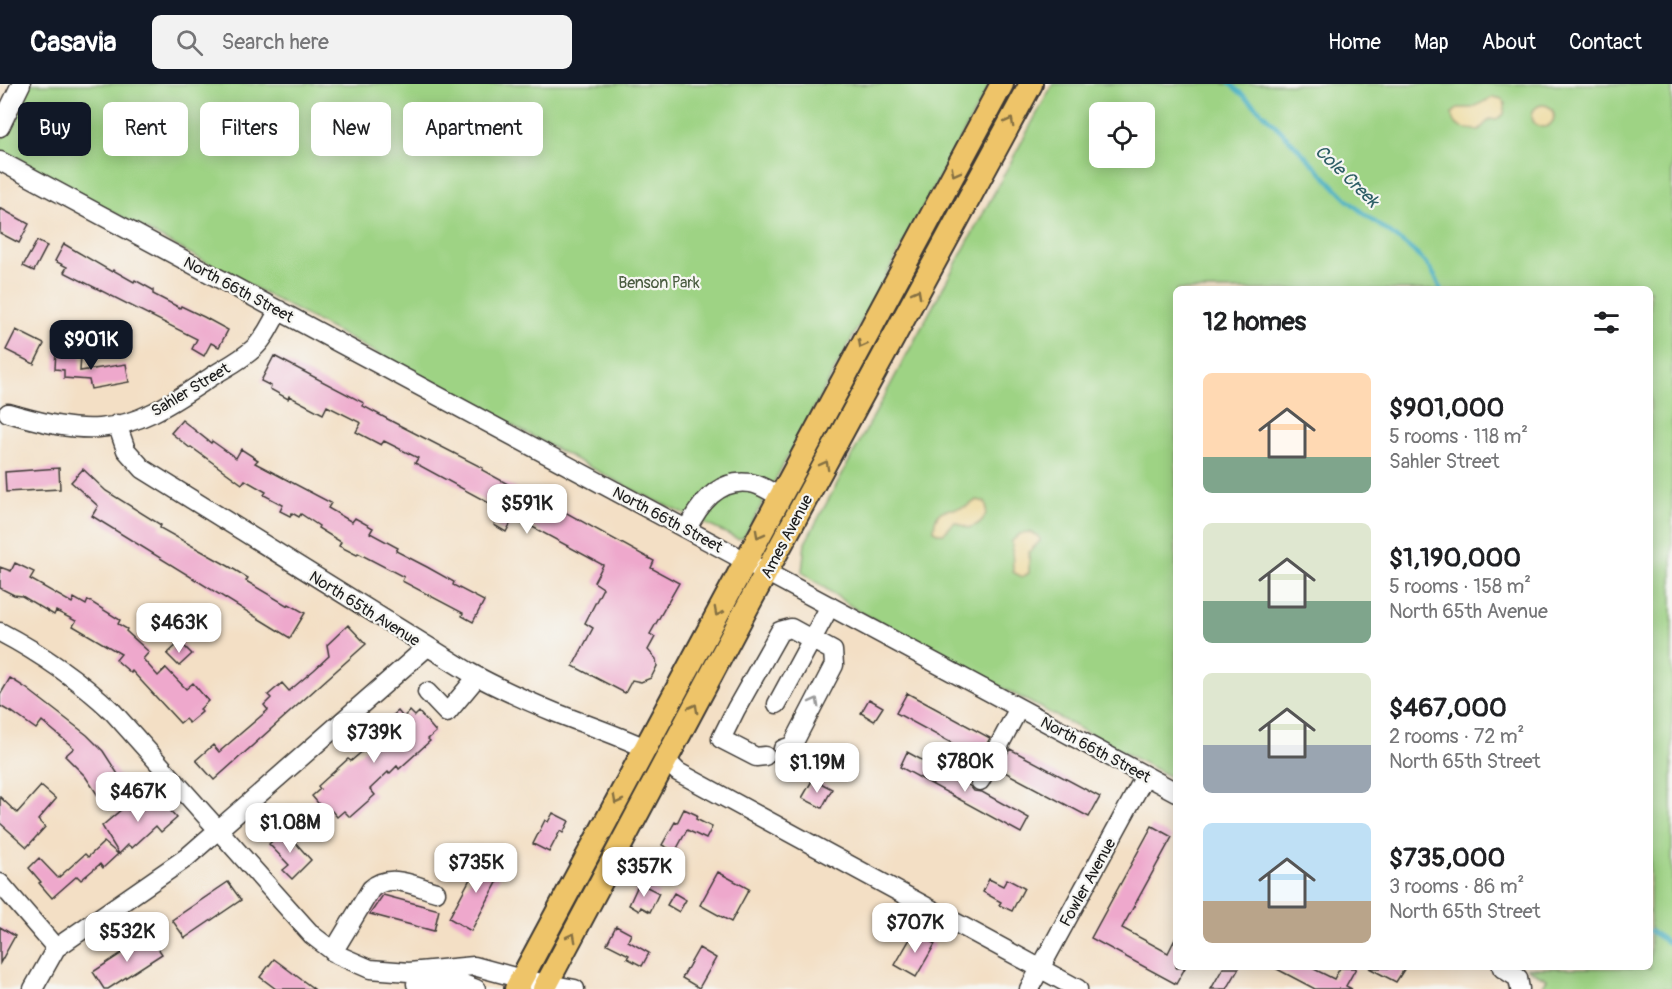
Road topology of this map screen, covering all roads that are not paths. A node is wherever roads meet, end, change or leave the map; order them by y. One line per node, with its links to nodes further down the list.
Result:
1 (21, 84): 4 (street)
2 (1002, 84): 9 (main road, Ames Avenue, one-way to 9)
3 (1031, 84): 12 (main road, Ames Avenue, one-way to 3)
4 (0, 127)
5 (0, 162): 6 (street, North 66th Street)
6 (279, 310): 8 (street, Sahler Street); 10 (street, North 66th Street)
7 (8, 413): 8 (street, Sahler Street)
8 (117, 424): 16 (street, North 65th Avenue)
9 (780, 496): 10 (street); 11 (main road, Ames Avenue, one-way to 11)
10 (687, 529): 11 (street, North 66th Street)
11 (746, 560): 12 (street, North 66th Street); 21 (main road, Ames Avenue, one-way to 21)
12 (767, 571): 13 (street, North 66th Street); 24 (main road, Ames Avenue, one-way to 12)
13 (830, 606): 15 (street); 20 (street, North 66th Street)
14 (0, 632): 28 (street)
15 (812, 639): 19 (street); 22 (street, one-way to 15); 23 (street)
16 (428, 647): 17 (street, North 65th Avenue); 28 (street)
17 (477, 677): 18 (street); 21 (street, North 65th Avenue)
18 (427, 692)
19 (777, 704)
20 (1019, 708): 25 (street, North 66th Street); 26 (street)
21 (645, 748): 37 (main road, Ames Avenue, one-way to 37)
22 (783, 749)
23 (765, 756)
24 (666, 760): 33 (street); 39 (main road, Ames Avenue, one-way to 24)
25 (1145, 776): 27 (street, North 66th Street); 33 (street, Fowler Avenue)
26 (980, 781)
27 (1173, 790)
28 (219, 831): 31 (street); 32 (street)
29 (0, 883): 31 (street)
30 (436, 892): 32 (street)
31 (56, 948): 40 (street)
32 (333, 952): 36 (street)
33 (1040, 968): 44 (street, Fowler Avenue); 45 (street)
34 (490, 969): 36 (street); 37 (street); 42 (street)
35 (1506, 970): 38 (street)
36 (416, 981): 41 (street)
37 (519, 984): 39 (street)
38 (1520, 985)
39 (546, 986): 43 (street)
40 (33, 989)
41 (476, 989)
42 (482, 989)
43 (574, 989)
44 (1029, 989)
45 (1078, 989)

